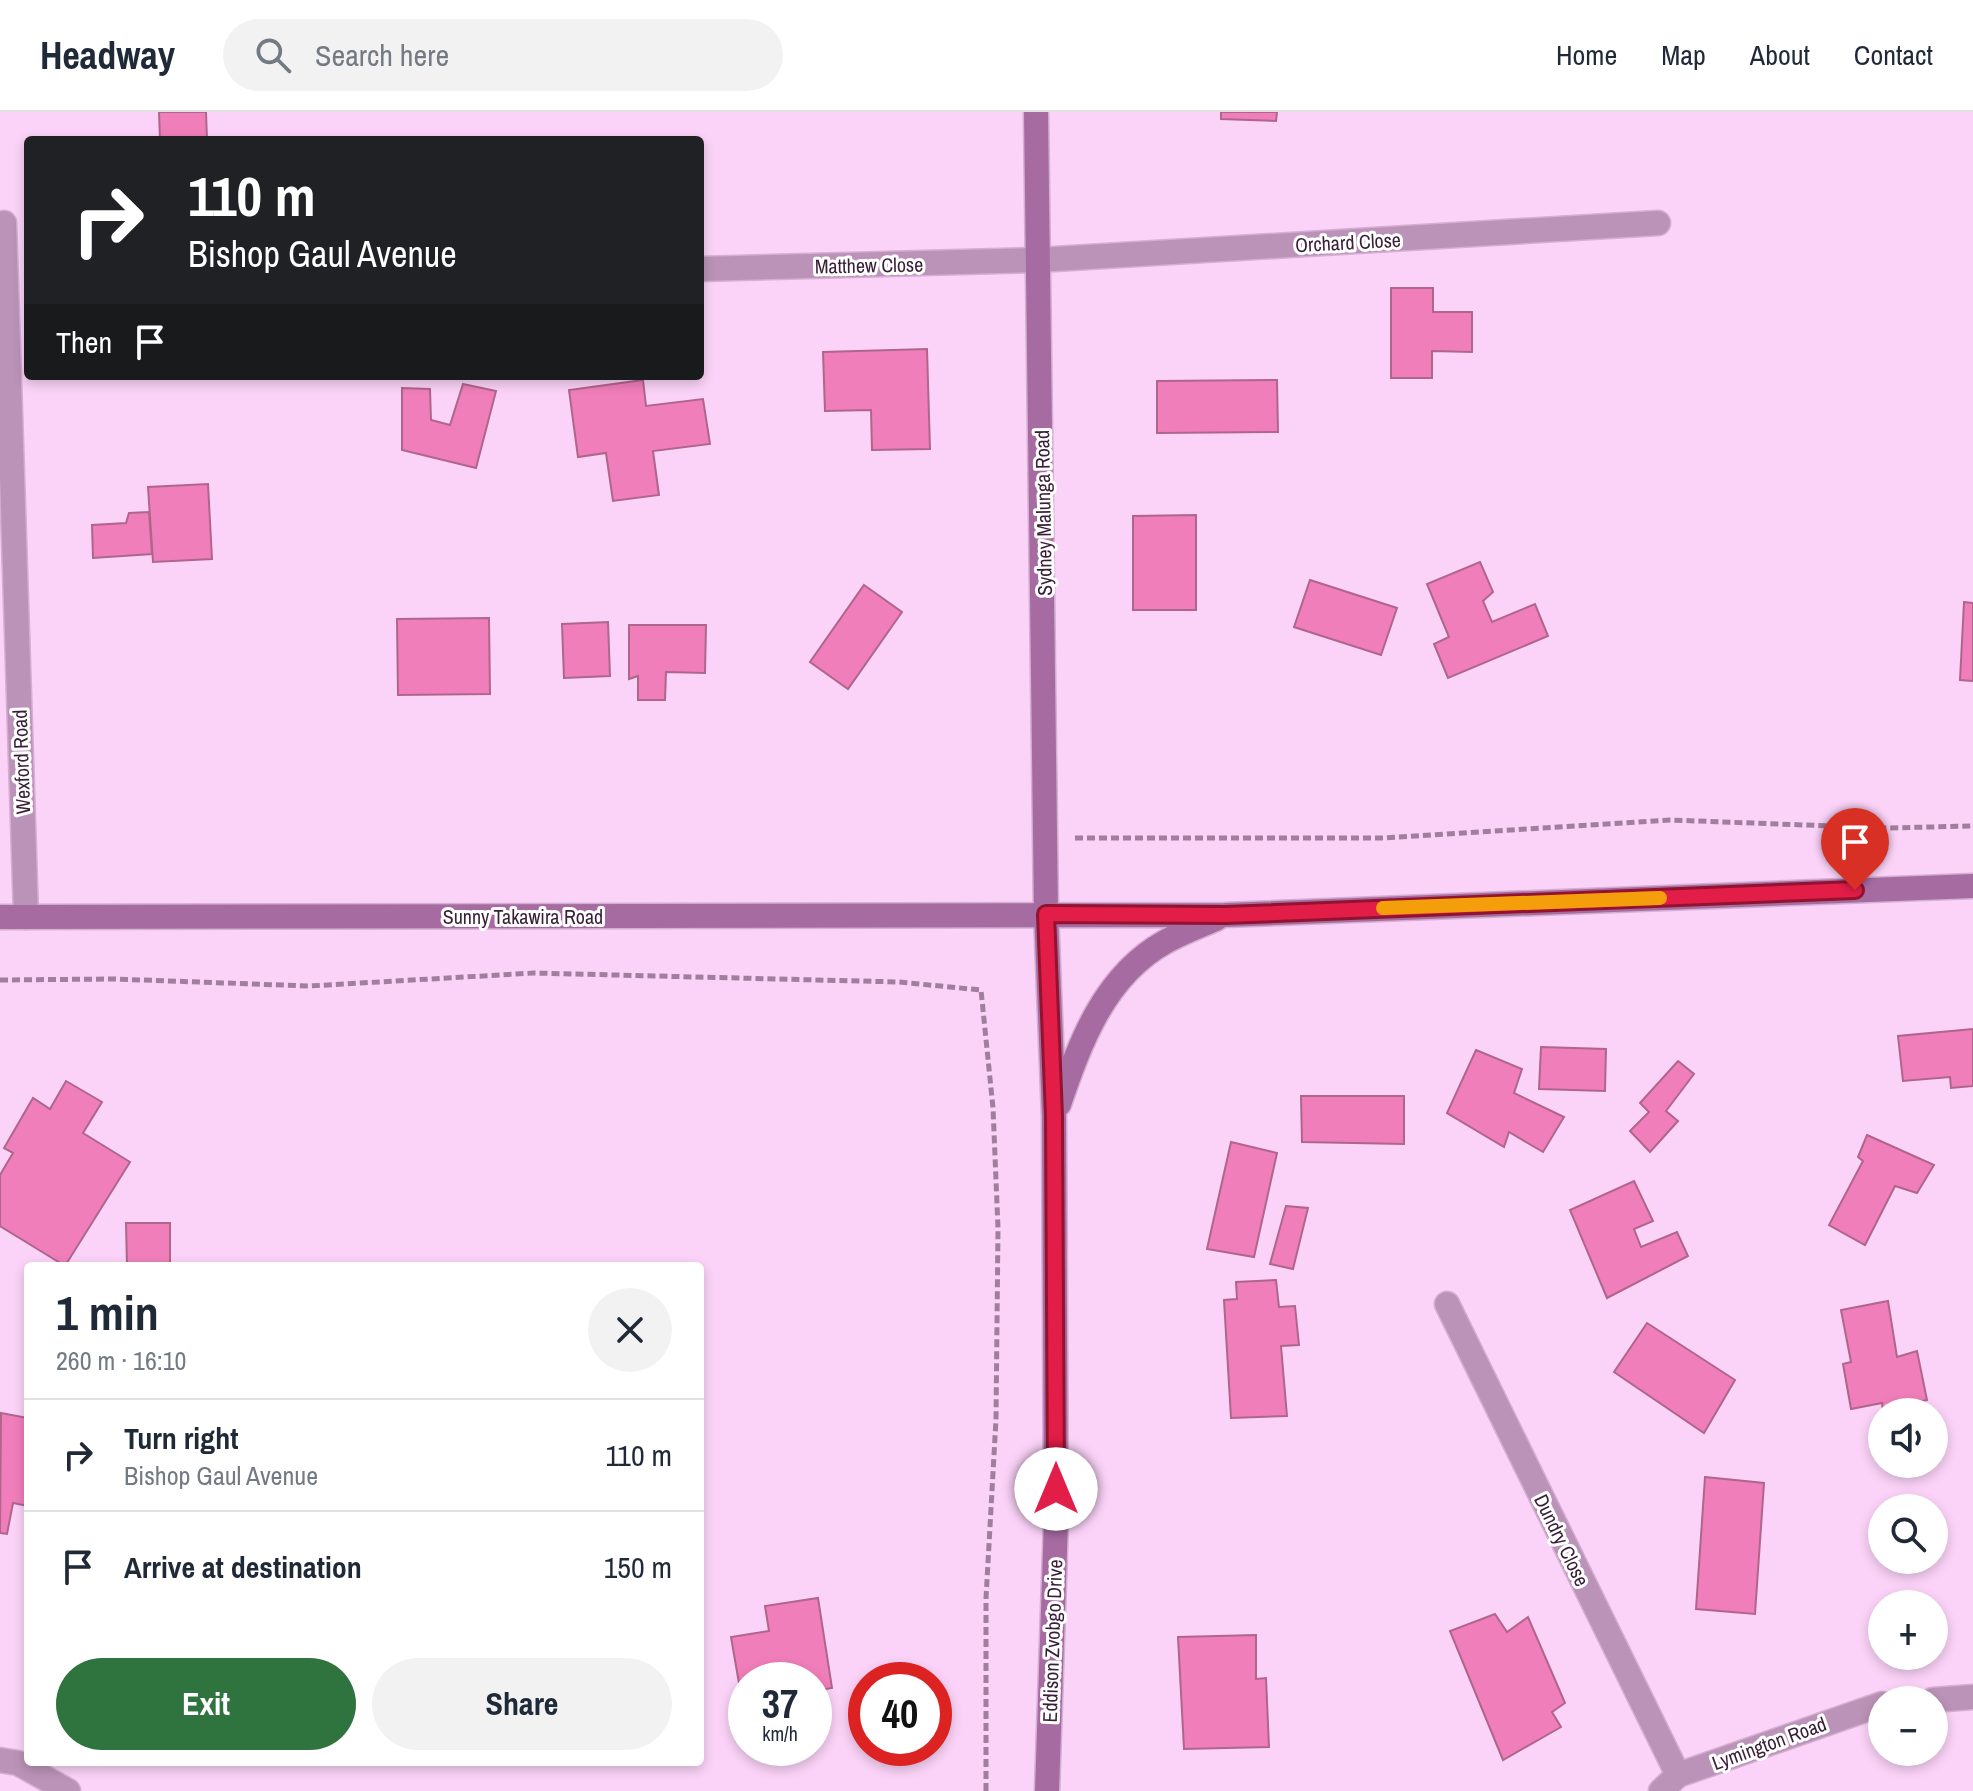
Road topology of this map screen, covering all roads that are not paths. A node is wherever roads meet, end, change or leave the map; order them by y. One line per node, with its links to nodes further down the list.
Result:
1 (1036, 112): 4 (main road, Sydney Malunga Road)
2 (4, 223): 10 (street, Wexford Road)
3 (1658, 223): 4 (street, Orchard Close)
4 (1038, 260): 5 (street, Matthew Close); 7 (main road, Sydney Malunga Road)
5 (704, 269)
6 (1973, 886): 8 (main road, Sunny Takawira Road)
7 (1046, 914): 8 (main road, Sunny Takawira Road); 10 (main road, Sunny Takawira Road); 11 (main road, Eddison Zvobgo Drive)
8 (1225, 915): 11 (main road)
9 (0, 917): 10 (main road, Sunny Takawira Road)
10 (26, 917)
11 (1054, 1116): 19 (main road, Eddison Zvobgo Drive)
12 (1447, 1304): 17 (street, Dundry Close)
13 (1973, 1697): 14 (street)
14 (1948, 1699)
15 (1868, 1709): 17 (street, Lymington Road)
16 (0, 1760): 18 (street)
17 (1669, 1783)
18 (68, 1791)
19 (1047, 1791)

